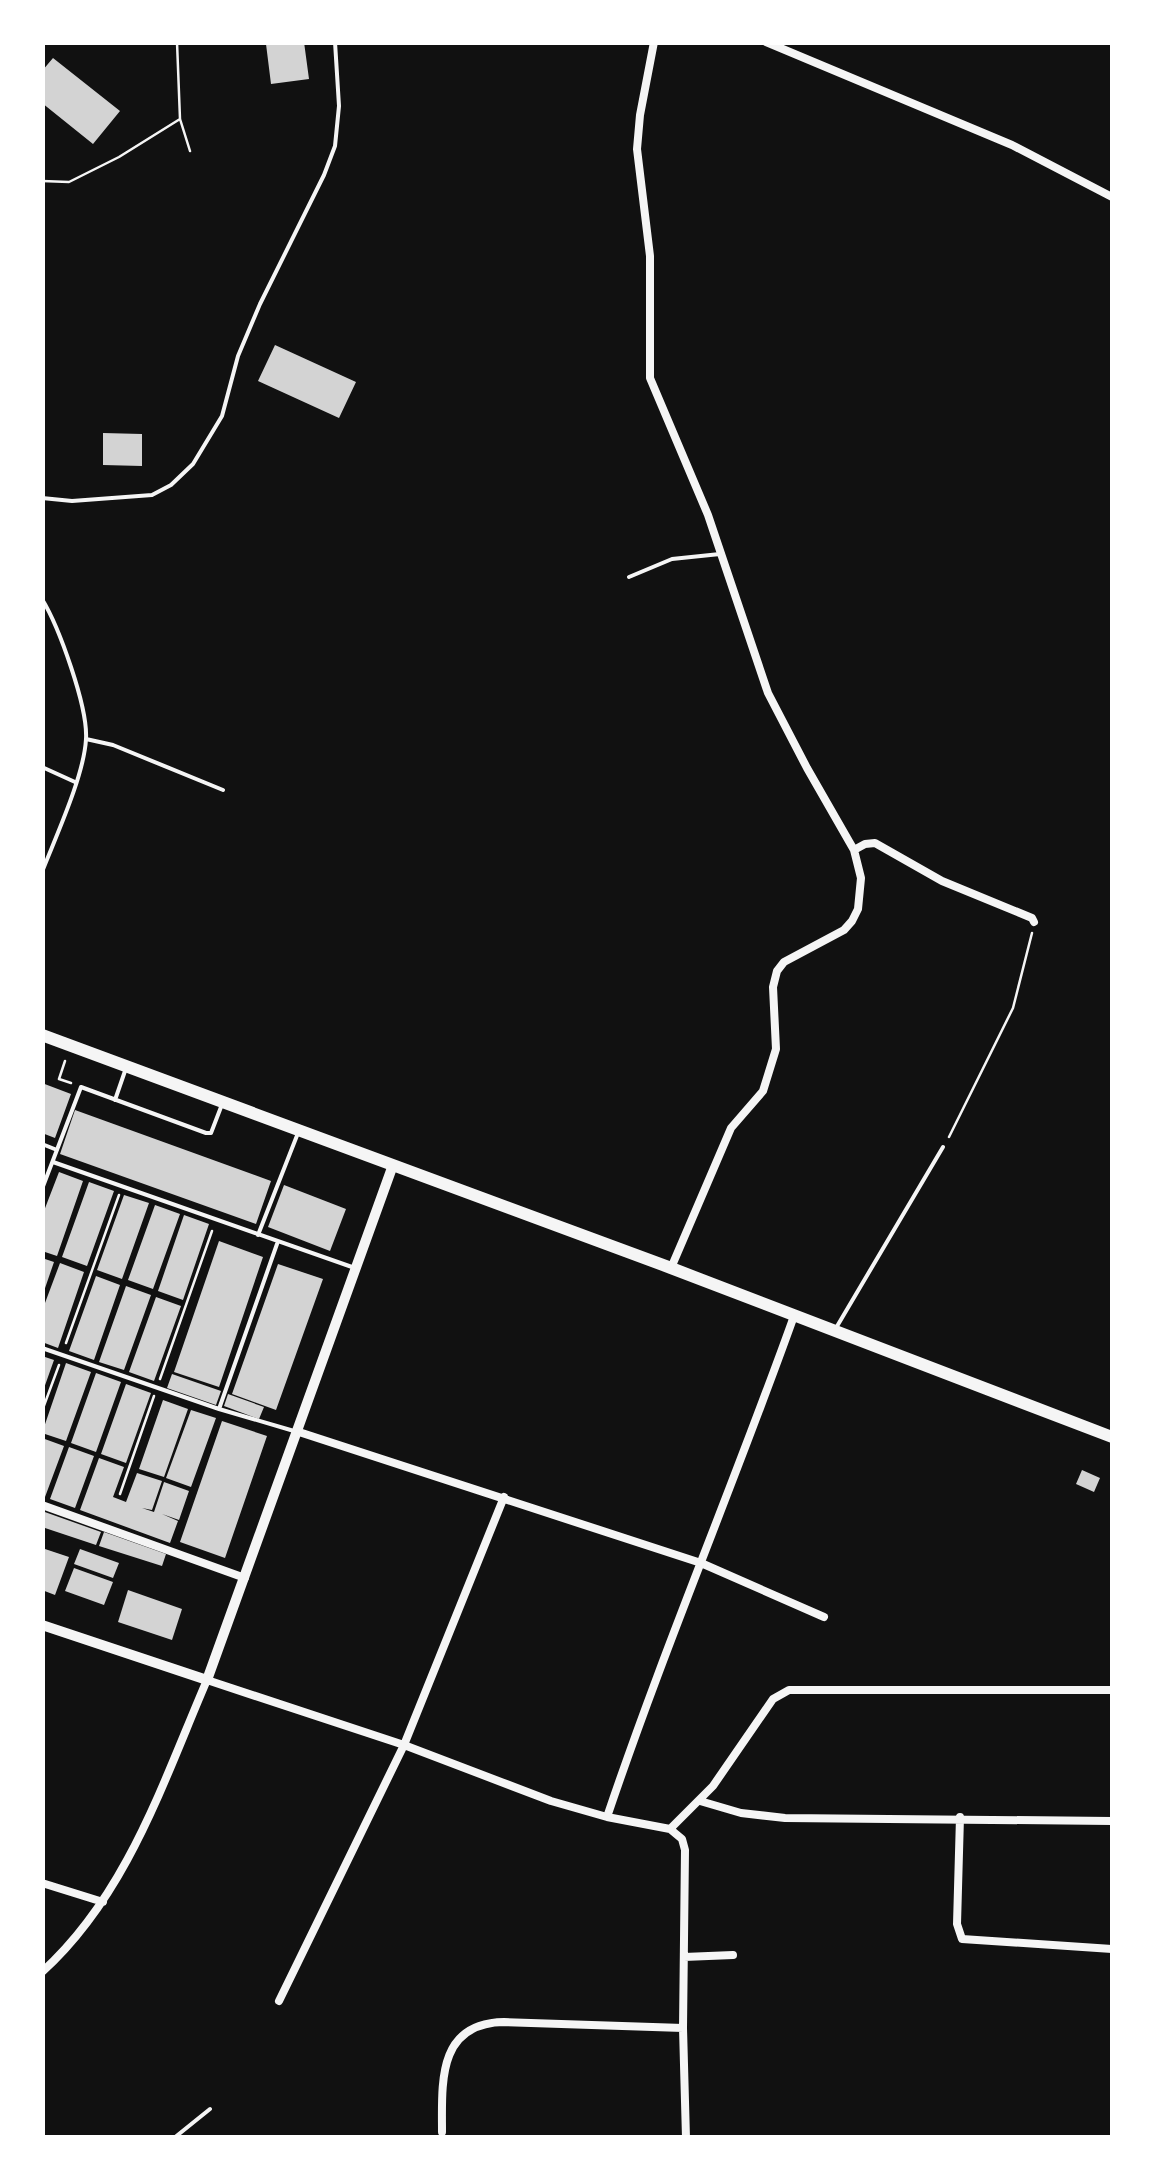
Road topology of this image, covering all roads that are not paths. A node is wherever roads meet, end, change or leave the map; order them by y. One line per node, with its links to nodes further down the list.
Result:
1 (335, 42): 5 (lane)
2 (654, 42): 6 (street)
3 (766, 42): 4 (street)
4 (1112, 197)
5 (42, 498)
6 (720, 554): 7 (lane); 13 (street)
7 (629, 578)
8 (42, 599): 9 (lane)
9 (86, 738): 11 (lane); 12 (lane)
10 (42, 767): 11 (lane)
11 (75, 782): 14 (lane)
12 (224, 790)
13 (854, 850): 15 (street); 30 (street)
14 (42, 872)
15 (1034, 922)
16 (42, 1034): 17 (highway)
17 (127, 1066): 18 (lane); 19 (highway)
18 (115, 1100): 19 (lane); 23 (lane)
19 (222, 1103): 20 (highway)
20 (299, 1132): 25 (highway); 27 (lane)
21 (42, 1144): 23 (lane)
22 (943, 1147): 32 (lane)
23 (57, 1150): 24 (lane)
24 (53, 1162): 26 (lane); 27 (lane)
25 (393, 1165): 29 (street); 30 (highway)
26 (42, 1190)
27 (258, 1235): 28 (lane)
28 (278, 1242): 29 (lane); 34 (lane)
29 (356, 1268): 35 (street)
30 (672, 1268): 31 (highway)
31 (794, 1316): 32 (highway); 39 (street)
32 (834, 1331): 36 (highway)
33 (42, 1348): 34 (lane)
34 (219, 1409): 35 (lane)
35 (299, 1432): 37 (street); 40 (street)
36 (1112, 1437)
37 (504, 1497): 39 (street); 45 (street)
38 (42, 1505): 40 (street)
39 (701, 1563): 41 (street); 47 (street)
40 (246, 1578): 43 (street)
41 (824, 1617)
42 (42, 1625): 43 (street)
43 (208, 1680): 45 (street); 52 (street)
44 (1112, 1690): 46 (street)
45 (404, 1745): 47 (street); 57 (street)
46 (700, 1801): 48 (street); 50 (street)
47 (607, 1817): 50 (street)
48 (960, 1817): 49 (street); 53 (street)
49 (1112, 1821)
50 (670, 1829): 55 (street)
51 (42, 1883): 52 (street)
52 (103, 1902): 56 (street)
53 (1112, 1949)
54 (733, 1956): 55 (street)
55 (684, 1958): 58 (street)
56 (42, 1972)
57 (278, 2001)
58 (683, 2028): 60 (street); 62 (street)
59 (210, 2109): 61 (lane)
60 (442, 2132)
61 (174, 2138)
62 (686, 2138)

